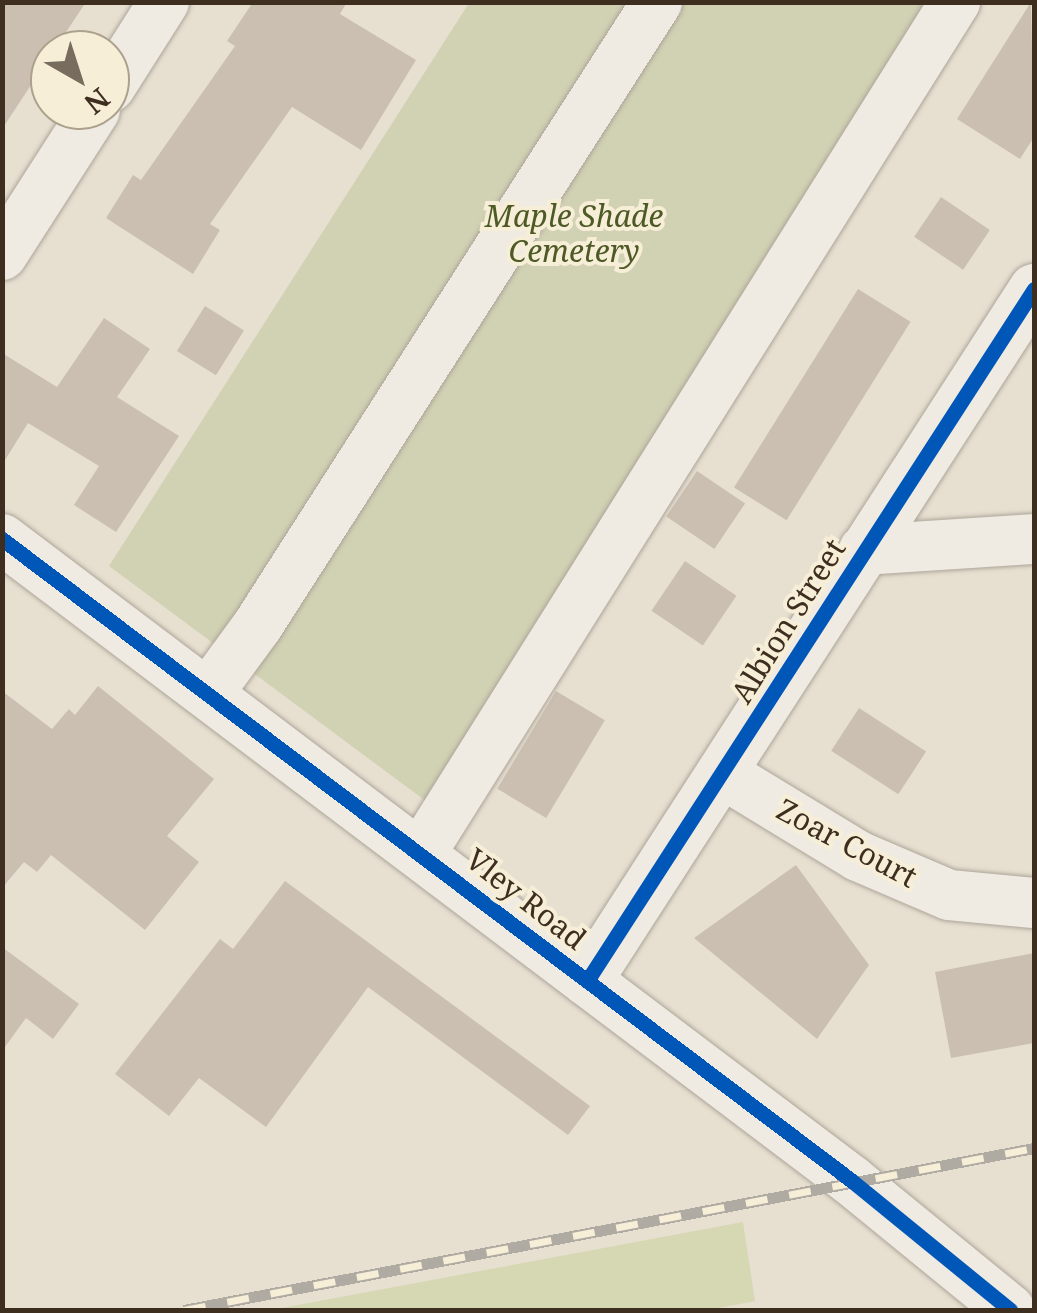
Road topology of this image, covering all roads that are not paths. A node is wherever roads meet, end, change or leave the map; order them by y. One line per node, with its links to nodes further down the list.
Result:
1 (164, 2): 4 (street)
2 (657, 2): 11 (street)
3 (955, 2): 13 (street)
4 (130, 56)
5 (82, 130): 6 (street)
6 (2, 255)
7 (1034, 289): 10 (street, Albion Street)
8 (2, 539): 11 (street, Vley Road)
9 (1034, 540): 10 (street)
10 (864, 550): 12 (street, Albion Street)
11 (208, 692): 13 (street, Vley Road)
12 (725, 775): 14 (street, Zoar Court); 15 (street, Albion Street)
13 (422, 854): 15 (street, Vley Road)
14 (1034, 903)
15 (588, 981): 16 (street, Vley Road)
16 (1010, 1310)

